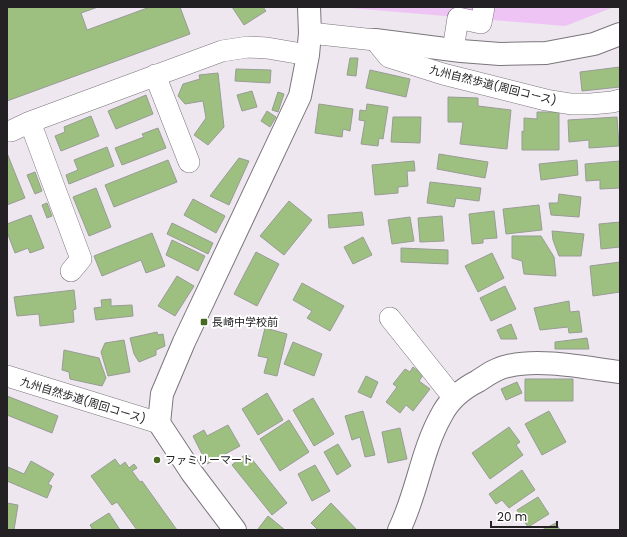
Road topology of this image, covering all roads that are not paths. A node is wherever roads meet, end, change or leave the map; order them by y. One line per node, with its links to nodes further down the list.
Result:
1 (309, 7): 3 (street)
2 (484, 7): 6 (street)
3 (310, 33): 5 (street); 7 (street)
4 (620, 34): 6 (street)
5 (375, 40): 6 (street); 9 (street, 九州自然歩道(周回コース))
6 (453, 50)
7 (308, 55): 8 (street); 18 (street)
8 (156, 75): 10 (street); 12 (street)
9 (620, 100)
10 (30, 122): 11 (street); 13 (street)
11 (11, 130)
12 (189, 162)
13 (71, 271)
14 (390, 318): 17 (street)
15 (620, 372): 17 (street)
16 (7, 376): 18 (street, 九州自然歩道(周回コース))
17 (453, 397): 20 (street)
18 (159, 423): 19 (street)
19 (235, 530)
20 (399, 530)

